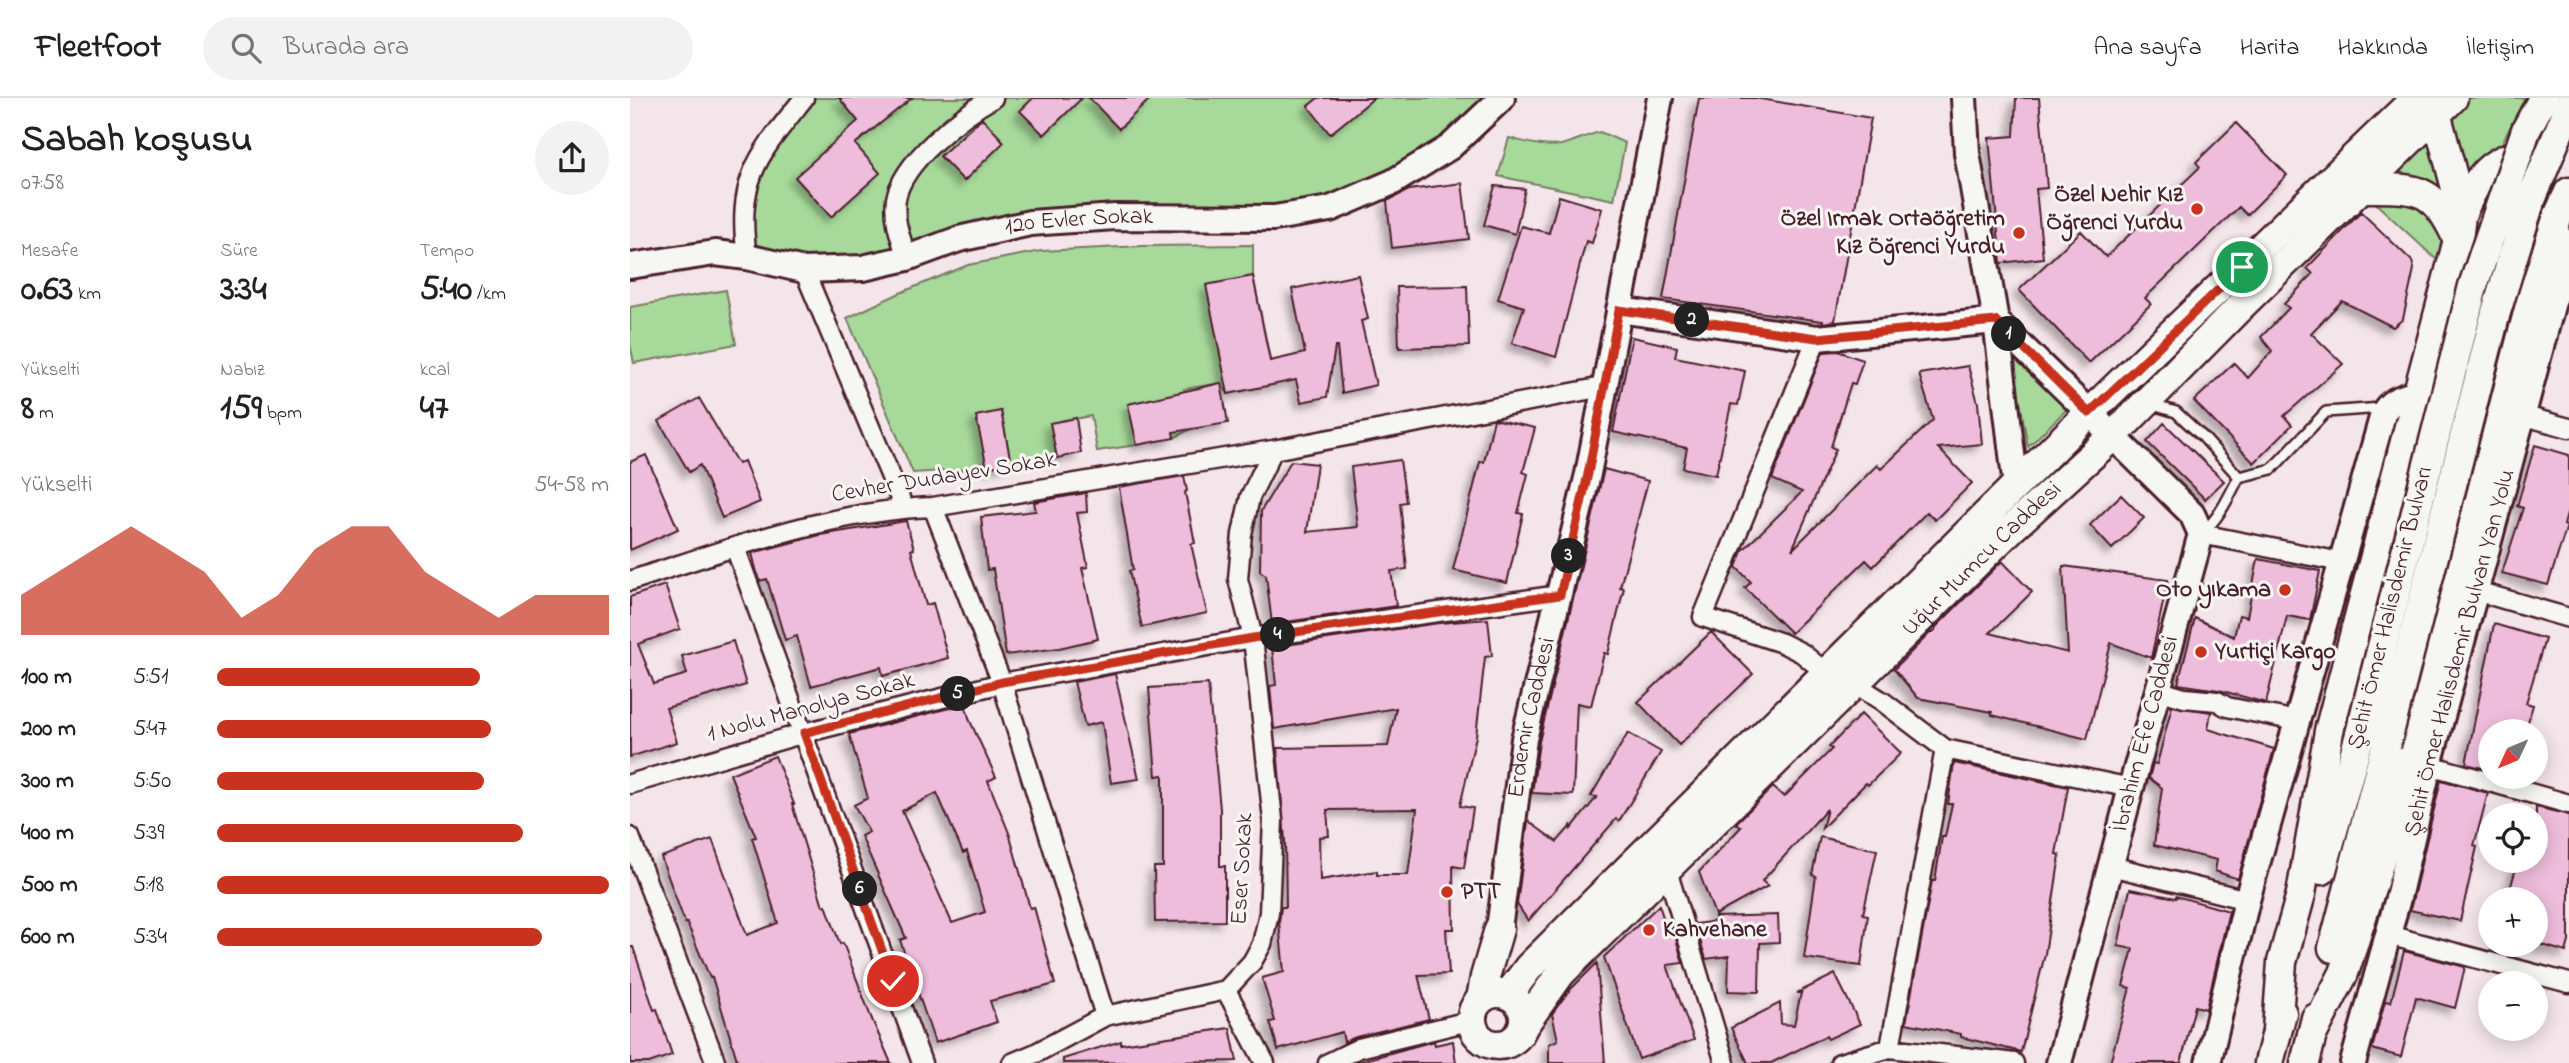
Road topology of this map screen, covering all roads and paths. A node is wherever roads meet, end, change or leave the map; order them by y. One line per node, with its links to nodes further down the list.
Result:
1 (804, 98): 13 (street)
2 (993, 98): 14 (street)
3 (1502, 98): 14 (street, 120 Evler Sokak)
4 (1660, 98): 17 (street, Erdemir Caddesi)
5 (1965, 98): 18 (street)
6 (2543, 98): 62 (main road, Şehit Ömer Halisdemir Bulvarı, bridge)
7 (2434, 102): 9 (main road, Uğur Mumcu Caddesi); 11 (main road); 24 (main road, Uğur Mumcu Caddesi)
8 (2569, 107): 64 (main road, Şehit Ömer Halisdemir Bulvarı, bridge)
9 (2362, 188): 11 (main road); 22 (main road, Uğur Mumcu Caddesi)
10 (2564, 204): 11 (main road, Şehit Ömer Halisdemir Bulvarı); 64 (main road, Şehit Ömer Halisdemir Bulvarı)
11 (2459, 228): 21 (main road)
12 (2569, 244): 25 (street, Şehit Ömer Halisdemir Bulvarı Yan Yolu)
13 (747, 257): 15 (street, 120 Evler Sokak); 16 (street, 120 Evler Sokak)
14 (907, 258): 16 (street, 120 Evler Sokak)
15 (630, 266)
16 (804, 270): 31 (street)
17 (1619, 310): 19 (street); 20 (street, Erdemir Caddesi)
18 (1996, 321): 19 (street); 24 (street); 30 (street)
19 (1817, 338): 41 (street)
20 (1603, 387): 28 (street); 38 (street, Erdemir Caddesi)
21 (2417, 393): 23 (street); 62 (main road)
22 (2145, 402): 27 (main road, Uğur Mumcu Caddesi); 29 (lane)
23 (2386, 408): 29 (lane); 35 (street)
24 (2089, 413): 27 (street); 30 (main road, Uğur Mumcu Caddesi)
25 (2521, 415): 26 (street); 37 (street, Şehit Ömer Halisdemir Bulvarı Yan Yolu)
26 (2569, 429)
27 (2112, 437): 33 (street); 43 (main road, Uğur Mumcu Caddesi)
28 (1273, 450): 32 (street, Cevher Dudayev Sokak); 40 (street, Eser Sokak)
29 (2239, 477): 33 (lane)
30 (2016, 487): 41 (main road, Uğur Mumcu Caddesi)
31 (904, 508): 32 (street, Cevher Dudayev Sokak); 34 (street, Cevher Dudayev Sokak)
32 (933, 508): 42 (street)
33 (2201, 534): 35 (street); 44 (street, İbrahim Efe Caddesi)
34 (735, 547): 36 (street, Cevher Dudayev Sokak); 46 (street)
35 (2341, 562): 45 (street)
36 (630, 581)
37 (2476, 591): 39 (street); 48 (street, Şehit Ömer Halisdemir Bulvarı Yan Yolu)
38 (1560, 595): 40 (street); 56 (street, Erdemir Caddesi)
39 (2569, 618)
40 (1253, 638): 42 (street, 1 Nolu Manolya Sokak); 59 (street, Eser Sokak)
41 (1826, 673): 60 (main road, Uğur Mumcu Caddesi)
42 (1002, 682): 46 (street, 1 Nolu Manolya Sokak); 61 (street)
43 (1855, 684): 47 (street); 54 (main road, Uğur Mumcu Caddesi)
44 (2158, 690): 45 (street); 50 (street, İbrahim Efe Caddesi)
45 (2297, 721): 55 (street)
46 (804, 733): 49 (street, 1 Nolu Manolya Sokak); 68 (street)
47 (1945, 748): 50 (street); 65 (street)
48 (2429, 765): 51 (street); 57 (street, Şehit Ömer Halisdemir Bulvarı Yan Yolu)
49 (630, 784)
50 (2131, 788): 53 (street, İbrahim Efe Caddesi)
51 (2569, 804)
52 (630, 837): 67 (street)
53 (2111, 866): 55 (street); 77 (street, İbrahim Efe Caddesi)
54 (1667, 870): 63 (main road, Uğur Mumcu Caddesi); 74 (street)
55 (2248, 900): 78 (street)
56 (1499, 929): 60 (main road, Erdemir Caddesi)
57 (2388, 935): 58 (street); 81 (street, Şehit Ömer Halisdemir Bulvarı Yan Yolu)
58 (2569, 983)
59 (1226, 990): 61 (street); 70 (street)
60 (1488, 1008): 63 (main road); 63 (main road); 71 (street); 72 (main road, Erdemir Caddesi)
61 (1105, 1016): 66 (street)
62 (2277, 1030): 79 (main road, Şehit Ömer Halisdemir Bulvarı)
63 (1520, 1032): 73 (main road)
64 (2312, 1035): 80 (main road, Şehit Ömer Halisdemir Bulvarı)
65 (1890, 1048): 75 (street); 76 (street)
66 (1038, 1058): 69 (street)
67 (716, 1063)
68 (922, 1063)
69 (1013, 1063)
70 (1265, 1063)
71 (1328, 1063)
72 (1484, 1063)
73 (1514, 1063)
74 (1725, 1063)
75 (1840, 1063)
76 (2014, 1063)
77 (2059, 1063)
78 (2208, 1063)
79 (2269, 1063)
80 (2305, 1063)
81 (2353, 1063)

